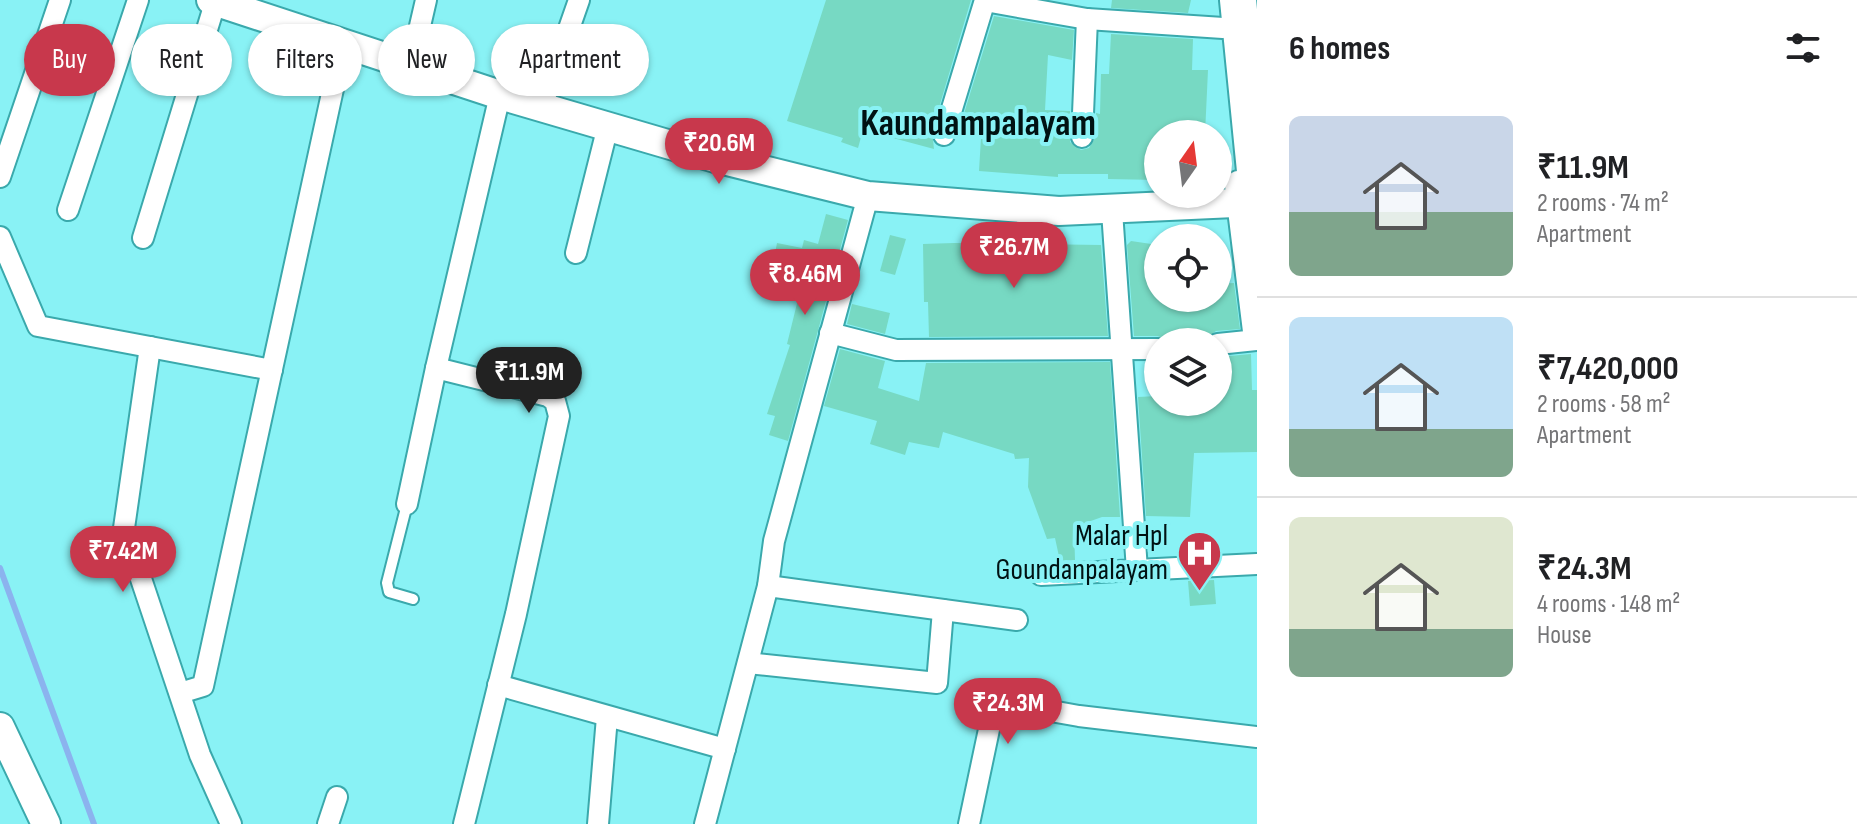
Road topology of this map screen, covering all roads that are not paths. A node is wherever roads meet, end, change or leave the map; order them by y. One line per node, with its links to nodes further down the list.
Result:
1 (60, 0): 18 (street)
2 (138, 0): 21 (street)
3 (426, 0): 10 (street)
4 (579, 0): 14 (street)
5 (985, 0): 8 (street); 16 (street)
6 (214, 1): 9 (main road); 24 (street)
7 (1227, 9): 8 (street); 20 (highway)
8 (1087, 19): 17 (street)
9 (285, 24)
10 (420, 24)
11 (331, 96): 34 (street)
12 (500, 96): 33 (street)
13 (504, 96): 14 (main road)
14 (542, 106): 15 (main road)
15 (608, 126): 19 (main road); 25 (street)
16 (944, 135)
17 (1082, 137)
18 (0, 177)
19 (868, 196): 22 (main road); 27 (street)
20 (1251, 199): 22 (main road); 26 (main road)
21 (68, 210)
22 (1112, 211): 32 (street)
23 (0, 237): 30 (street)
24 (143, 238)
25 (576, 253)
26 (1257, 331)
27 (830, 333): 32 (street); 39 (street)
28 (1257, 340): 29 (street)
29 (1232, 343)
30 (150, 347): 34 (street); 45 (street)
31 (1144, 350): 32 (street)
32 (1123, 352): 37 (street)
33 (436, 368): 35 (street); 44 (street)
34 (272, 370): 45 (street)
35 (407, 504): 40 (lane)
36 (1257, 564): 37 (street)
37 (1137, 570): 38 (street)
38 (1041, 575)
39 (768, 586): 41 (street); 43 (street)
40 (413, 599)
41 (943, 610): 42 (street); 43 (street)
42 (1017, 620)
43 (748, 663): 49 (street)
44 (498, 685): 46 (street); 54 (street)
45 (180, 693): 52 (street)
46 (607, 717): 49 (street); 55 (street)
47 (0, 727): 51 (main road)
48 (1257, 737): 57 (street)
49 (725, 749): 56 (street)
50 (337, 797): 53 (street)
51 (46, 824)
52 (231, 824)
53 (328, 824)
54 (464, 824)
55 (598, 824)
56 (705, 824)
57 (969, 824)

